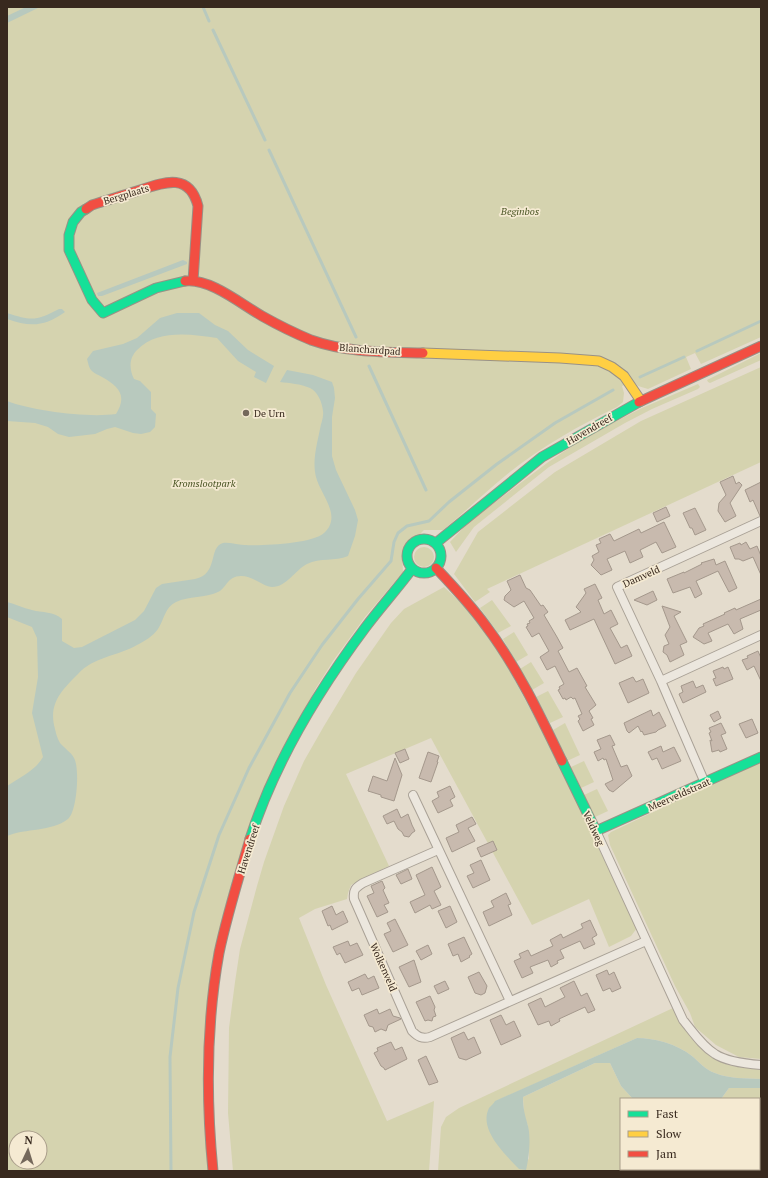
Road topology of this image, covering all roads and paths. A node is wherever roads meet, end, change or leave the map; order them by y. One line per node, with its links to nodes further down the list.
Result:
1 (193, 281): 2 (street, Blanchardpad); 2 (street, Bergplaats); 4 (street, Blanchardpad)
2 (102, 313)
3 (761, 346): 4 (street, Havendreef)
4 (641, 400): 6 (street, Havendreef)
5 (761, 521): 10 (street, Damveld)
6 (436, 543): 7 (street); 8 (street)
7 (436, 568): 8 (street); 14 (street, Veldweg)
8 (412, 569): 19 (street, Havendreef)
9 (761, 635): 10 (street)
10 (661, 681): 12 (street, Damveld)
11 (761, 757): 12 (street, Meerveldstraat)
12 (705, 782): 14 (street, Meerveldstraat)
13 (413, 794): 15 (street)
14 (596, 831): 16 (street, Veldweg)
15 (438, 850): 17 (street); 17 (street, Wolkenveld)
16 (646, 941): 17 (street, Wolkenveld); 18 (street, Veldweg)
17 (510, 1001)
18 (761, 1065)
19 (213, 1171)

